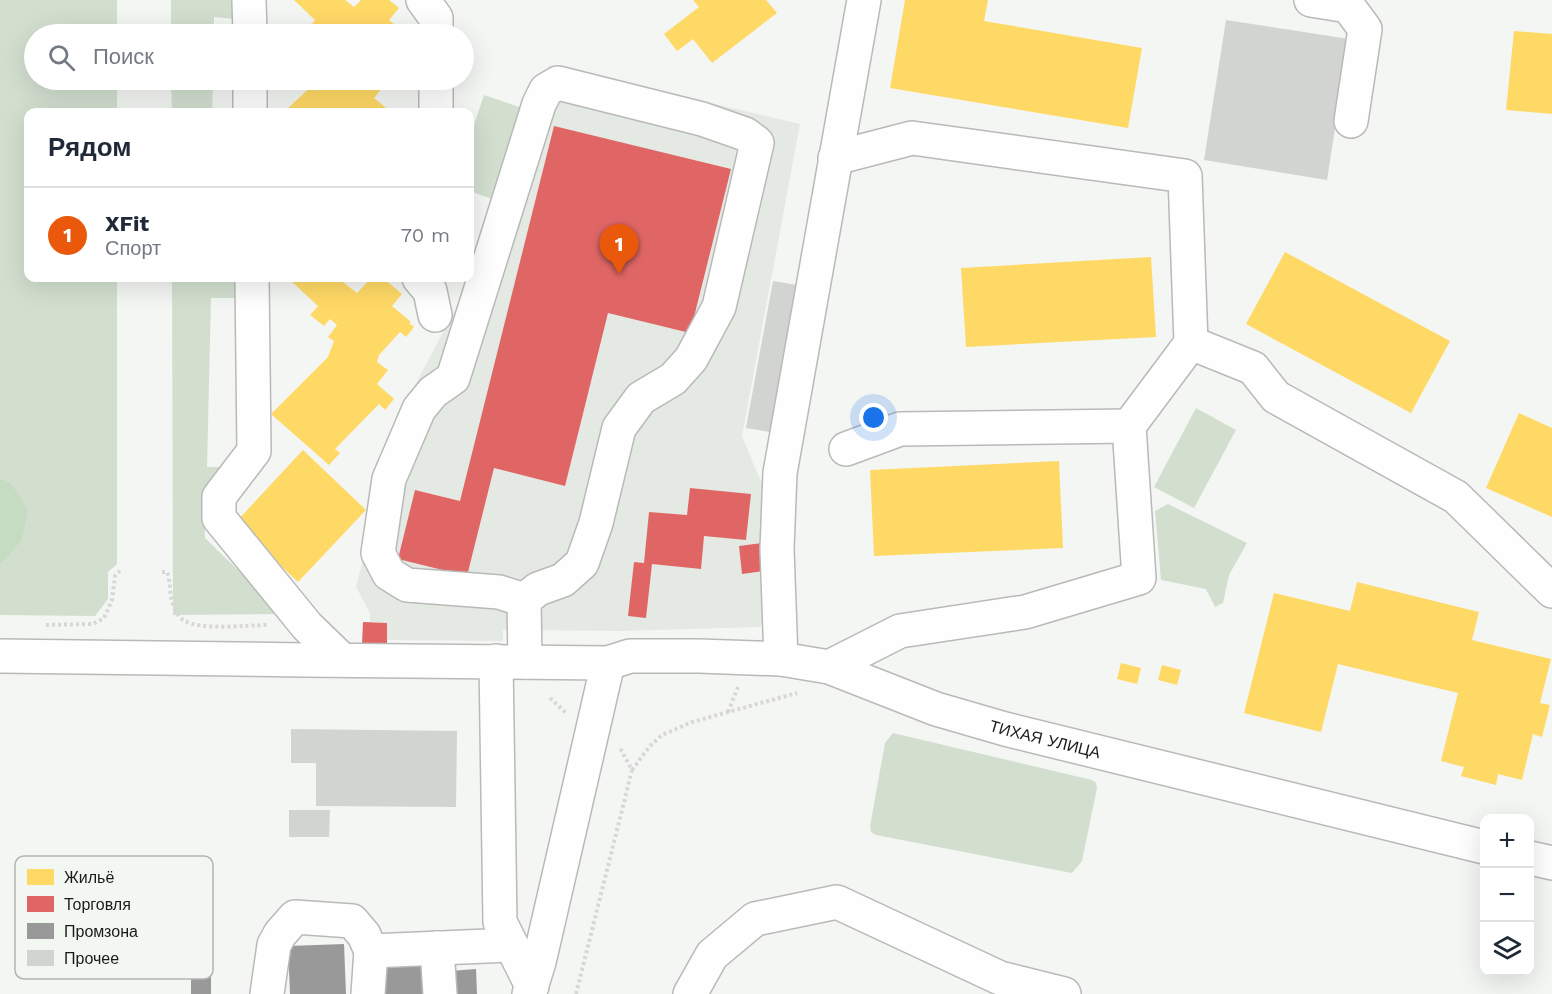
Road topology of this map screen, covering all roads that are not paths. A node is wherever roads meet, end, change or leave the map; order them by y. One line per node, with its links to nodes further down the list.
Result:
1 (249, 0): 5 (street)
2 (423, 0): 6 (street)
3 (864, 0): 10 (street)
4 (1311, 0): 9 (street)
5 (250, 24)
6 (436, 24)
7 (250, 90): 8 (street)
8 (250, 108)
9 (1351, 121)
10 (836, 158): 14 (street); 21 (street)
11 (252, 282): 20 (street)
12 (422, 282): 13 (street)
13 (435, 315)
14 (1191, 343): 15 (street); 17 (street)
15 (1129, 426): 16 (street); 24 (street)
16 (846, 450)
17 (1552, 591)
18 (524, 600): 18 (street); 22 (street)
19 (0, 656): 20 (street, ТИХАЯ УЛИЦА)
20 (341, 659): 22 (street, ТИХАЯ УЛИЦА)
21 (781, 659): 23 (street, ТИХАЯ УЛИЦА); 24 (street, ТИХАЯ УЛИЦА)
22 (511, 662): 23 (street, ТИХАЯ УЛИЦА); 28 (street)
23 (608, 663): 31 (street)
24 (829, 667): 25 (street, ТИХАЯ УЛИЦА)
25 (1480, 846)
26 (1534, 859): 27 (street)
27 (1552, 863)
28 (511, 945): 29 (street); 31 (street)
29 (437, 948): 30 (street); 34 (street)
30 (371, 951): 32 (street); 33 (street)
31 (530, 990)
32 (267, 994)
33 (368, 994)
34 (440, 994)
35 (690, 994): 36 (street)
36 (1064, 994)

